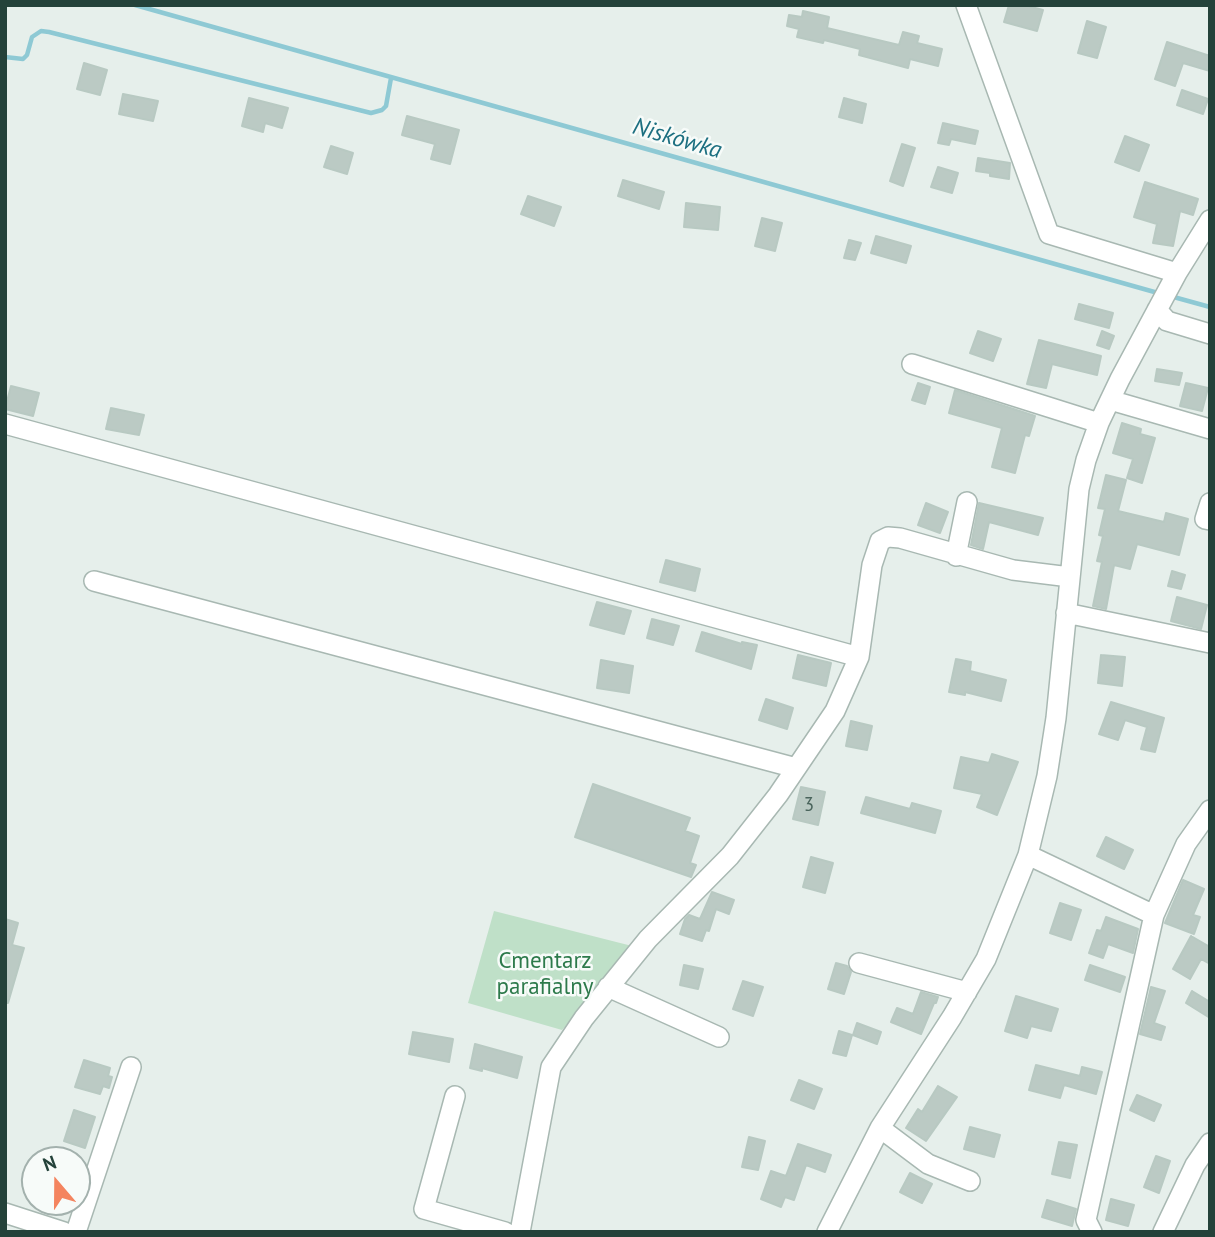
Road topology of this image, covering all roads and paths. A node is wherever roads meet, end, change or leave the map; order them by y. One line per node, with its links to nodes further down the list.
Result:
1 (966, 5): 3 (street)
2 (1210, 220): 3 (street)
3 (1176, 276): 4 (street)
4 (1159, 307): 5 (street); 7 (street)
5 (1210, 334)
6 (912, 364): 8 (street)
7 (1110, 400): 8 (street); 10 (street)
8 (1099, 423): 15 (street)
9 (5, 425): 19 (street)
10 (1210, 429)
11 (967, 502): 14 (street)
12 (1210, 503): 13 (street)
13 (1210, 520)
14 (957, 556): 15 (street); 19 (street)
15 (1070, 576): 17 (street)
16 (94, 581): 20 (street)
17 (1066, 613): 18 (street); 22 (street)
18 (1210, 643)
19 (859, 657): 20 (street)
20 (796, 768): 25 (street)
21 (1210, 810): 23 (street)
22 (1028, 855): 23 (street); 26 (street)
23 (1154, 915): 39 (street)
24 (859, 963): 26 (street)
25 (608, 987): 27 (street); 37 (street)
26 (967, 992): 30 (street)
27 (719, 1037)
28 (131, 1067): 35 (street)
29 (455, 1096): 36 (street)
30 (880, 1128): 32 (street); 38 (street)
31 (1210, 1143): 40 (street)
32 (970, 1181)
33 (5, 1213): 34 (street)
34 (64, 1232)
35 (76, 1232)
36 (505, 1232)
37 (520, 1232)
38 (827, 1232)
39 (1092, 1232)
40 (1163, 1232)

